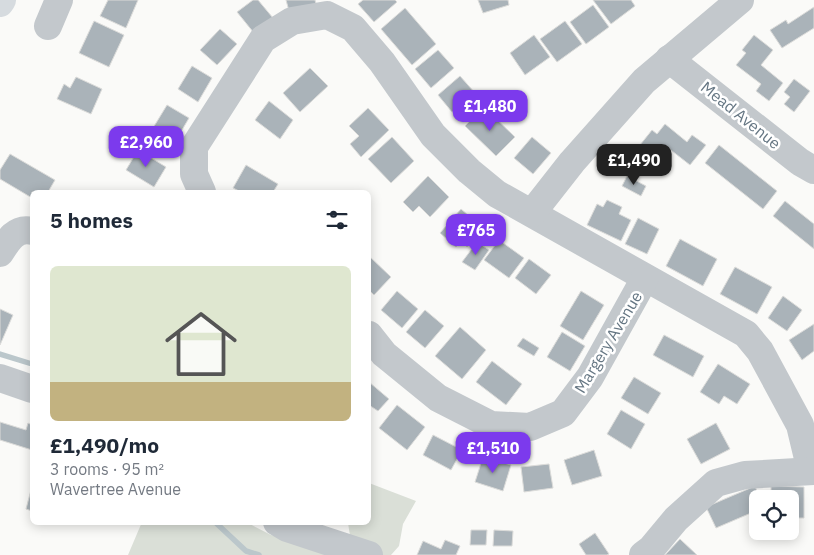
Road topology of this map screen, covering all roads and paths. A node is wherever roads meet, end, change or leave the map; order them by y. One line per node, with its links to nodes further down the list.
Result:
1 (59, 0): 3 (street)
2 (740, 0): 4 (street)
3 (48, 26)
4 (669, 59): 5 (street, Mead Avenue); 7 (street)
5 (814, 170)
6 (201, 190): 7 (street, Margery Avenue)
7 (532, 214): 10 (street, Margery Avenue)
8 (30, 231): 9 (street)
9 (0, 253)
10 (645, 278): 11 (street, Margery Avenue); 14 (street, Margery Avenue)
11 (371, 338)
12 (0, 378): 13 (street)
13 (30, 387)
14 (813, 471): 17 (street)
15 (282, 525): 16 (street)
16 (369, 555)
17 (643, 555)

